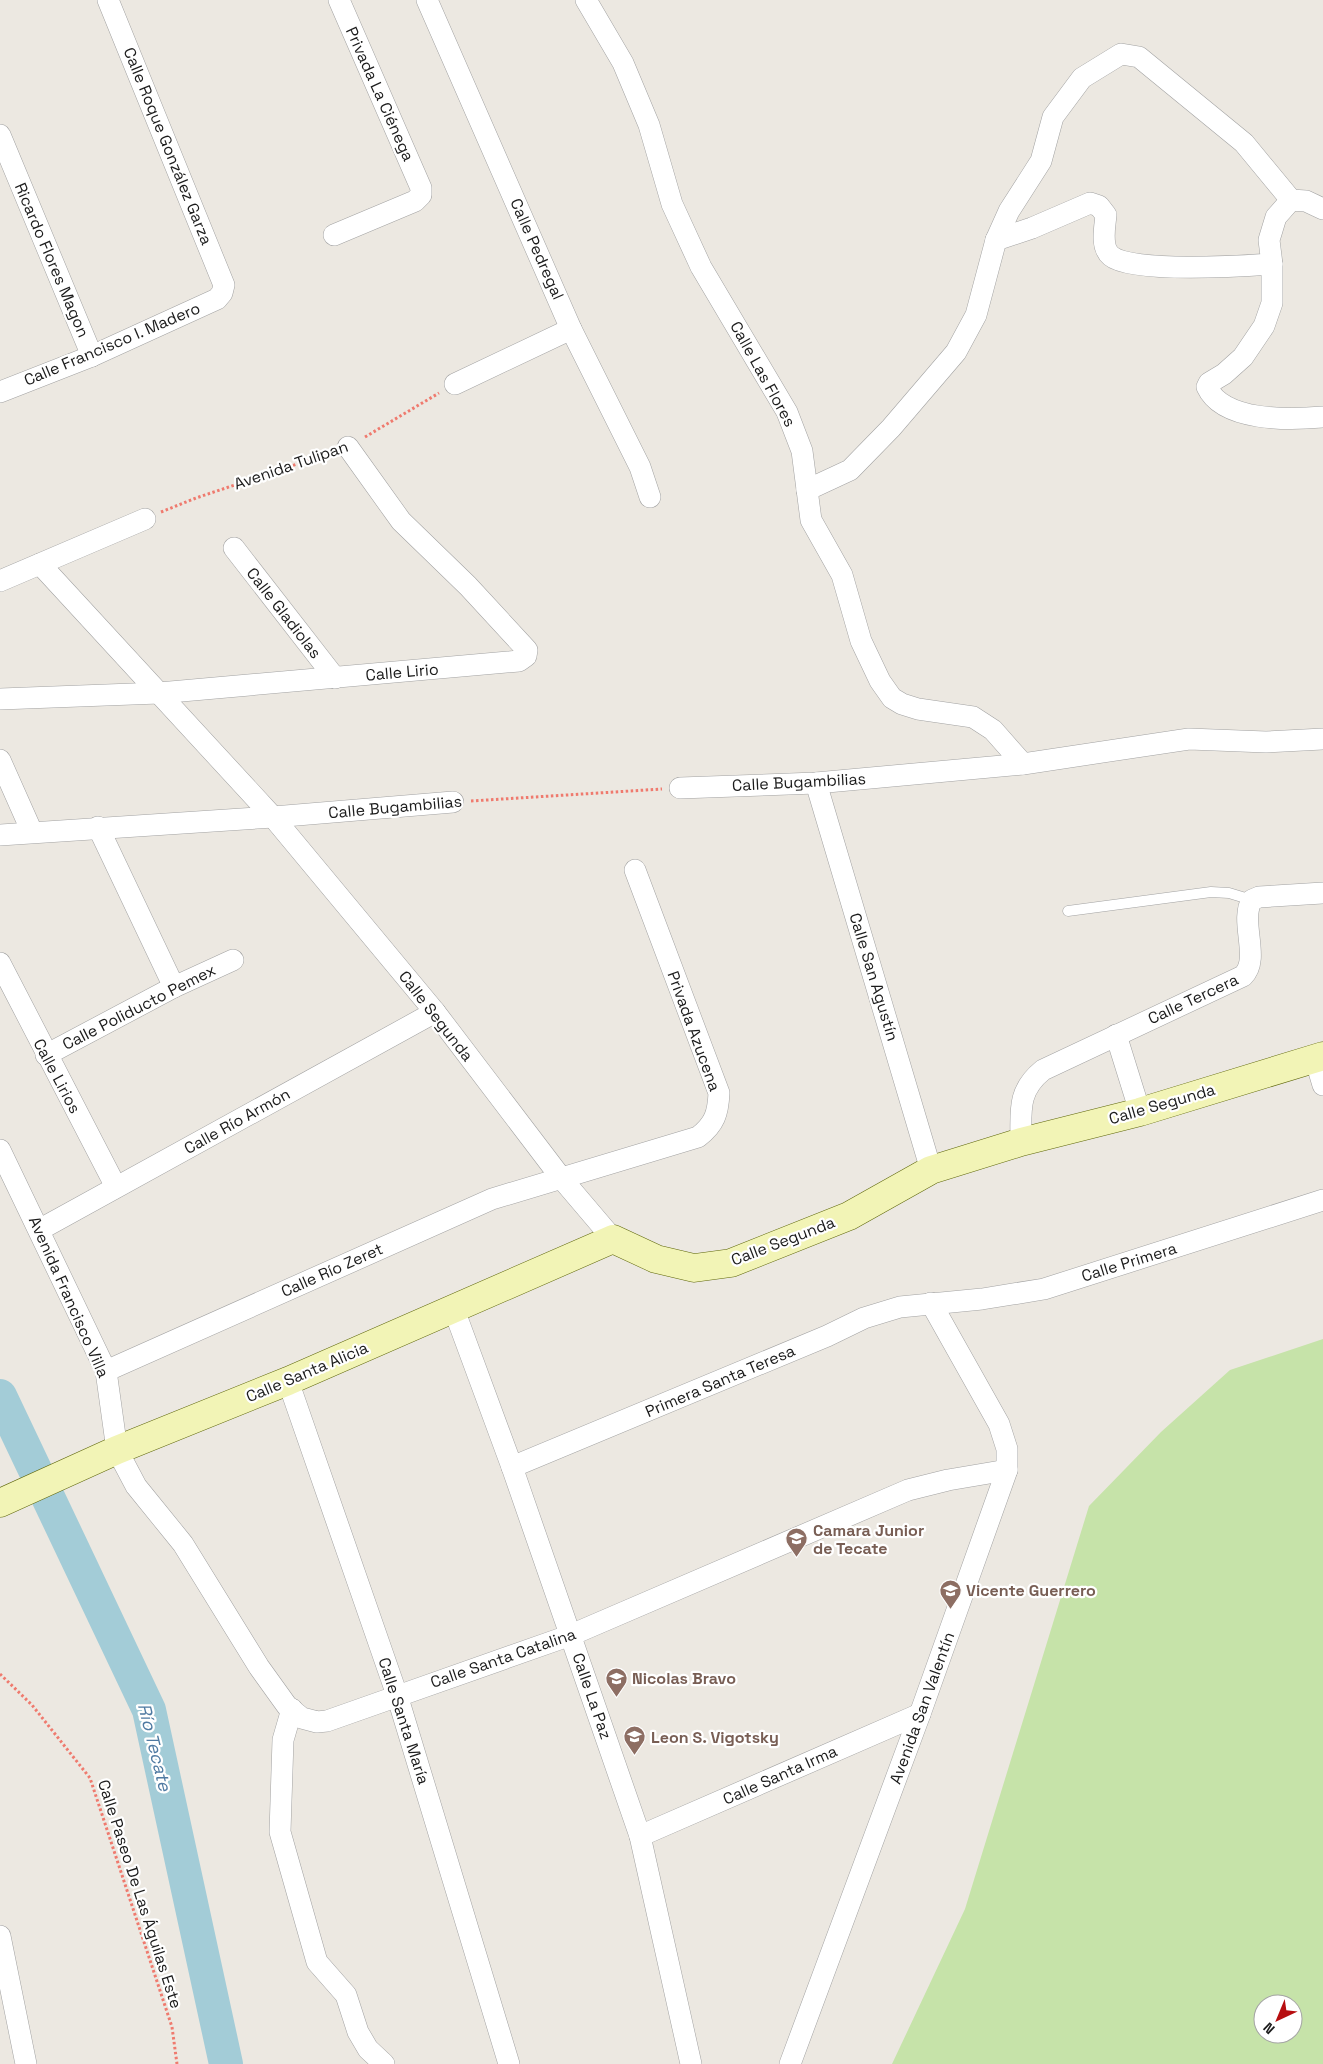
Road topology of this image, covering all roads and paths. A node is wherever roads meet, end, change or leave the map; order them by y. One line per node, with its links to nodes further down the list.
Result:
1 (108, 0): 11 (street, Calle Roque González Garza)
2 (339, 0): 8 (street, Privada La Ciénega)
3 (427, 0): 12 (street, Calle Pedregal)
4 (586, 0): 18 (street, Calle Las Flores)
5 (0, 135): 13 (street, Ricardo Flores Magon)
6 (1291, 200): 7 (street); 9 (street); 10 (street)
7 (1323, 209)
8 (334, 235)
9 (996, 240): 10 (street); 18 (street)
10 (1272, 264): 16 (street)
11 (222, 293): 13 (street, Calle Francisco I. Madero)
12 (571, 329): 14 (street); 19 (street, Calle Pedregal)
13 (92, 356): 15 (street, Calle Francisco I. Madero)
14 (455, 384): 17 (path, Avenida Tulipan)
15 (0, 392)
16 (1323, 417)
17 (348, 446): 20 (path, Avenida Tulipan); 24 (street, Calle Lirio)
18 (807, 490): 29 (street, Calle Las Flores)
19 (650, 497)
20 (145, 518): 22 (street)
21 (234, 548): 24 (street, Calle Gladiolas)
22 (40, 564): 23 (street); 25 (street)
23 (0, 581)
24 (335, 678): 25 (street, Calle Lirio)
25 (158, 693): 26 (street, Calle Lirio); 33 (street)
26 (0, 700)
27 (1323, 738): 29 (street, Calle Bugambilias)
28 (0, 760): 35 (street)
29 (1023, 764): 30 (street, Calle Bugambilias)
30 (816, 783): 31 (street, Calle Bugambilias); 52 (street, Calle San Agustín)
31 (680, 788): 32 (path, Calle Bugambilias)
32 (453, 802): 33 (street, Calle Bugambilias)
33 (273, 817): 34 (street, Calle Bugambilias); 44 (street, Calle Segunda)
34 (98, 827): 35 (street, Calle Bugambilias); 43 (street)
35 (32, 832): 36 (street, Calle Bugambilias)
36 (0, 835)
37 (635, 870): 53 (street, Privada Azucena)
38 (1323, 893): 39 (street)
39 (1252, 900): 40 (lane); 45 (street, Calle Tercera)
40 (1068, 912)
41 (233, 960): 43 (street, Calle Poliducto Pemex)
42 (0, 963): 46 (street, Calle Lirios)
43 (174, 987): 46 (street, Calle Poliducto Pemex)
44 (435, 1012): 53 (street, Calle Segunda); 54 (street, Calle Río Armón)
45 (1116, 1035): 49 (street); 50 (street, Calle Tercera)
46 (46, 1055): 54 (street, Calle Lirios)
47 (1319, 1057): 48 (street); 49 (street, Calle Segunda)
48 (1323, 1085)
49 (1140, 1112): 50 (street, Calle Segunda)
50 (1021, 1142): 52 (street, Calle Segunda)
51 (0, 1150): 56 (street, Avenida Francisco Villa)
52 (931, 1170): 57 (street, Calle Segunda)
53 (562, 1179): 57 (street, Calle Segunda); 60 (street, Calle Río Zeret)
54 (116, 1187): 56 (street, Calle Río Armón)
55 (1323, 1200): 58 (street, Calle Primera)
56 (40, 1230): 60 (street, Avenida Francisco Villa)
57 (613, 1238): 59 (street, Calle Santa Alicia)
58 (931, 1303): 63 (street, Primera Santa Teresa); 64 (street, Avenida San Valentín)
59 (453, 1308): 61 (street, Calle Santa Alicia); 63 (street, Calle La Paz)
60 (106, 1371): 62 (street, Avenida Francisco Villa)
61 (288, 1381): 62 (street, Calle Santa Alicia); 68 (street, Calle Santa María)
62 (117, 1450): 65 (street, Calle Santa Alicia); 69 (street, Calle Santa Catalina)
63 (512, 1467): 66 (street, Calle La Paz)
64 (1007, 1470): 66 (street, Calle Santa Catalina); 70 (street, Avenida San Valentín)
65 (0, 1503)
66 (571, 1635): 68 (street, Calle Santa Catalina); 71 (street, Calle La Paz)
67 (0, 1674): 74 (path, Calle Paseo De Las Águilas Este)
68 (397, 1694): 69 (street, Calle Santa Catalina); 76 (street, Calle Santa María)
69 (292, 1709): 75 (street)
70 (920, 1714): 71 (street, Calle Santa Irma); 78 (street, Avenida San Valentín)
71 (640, 1836): 77 (street, Calle La Paz)
72 (0, 1936): 73 (street)
73 (26, 2064)
74 (178, 2064)
75 (384, 2064)
76 (509, 2064)
77 (691, 2064)
78 (790, 2064)

